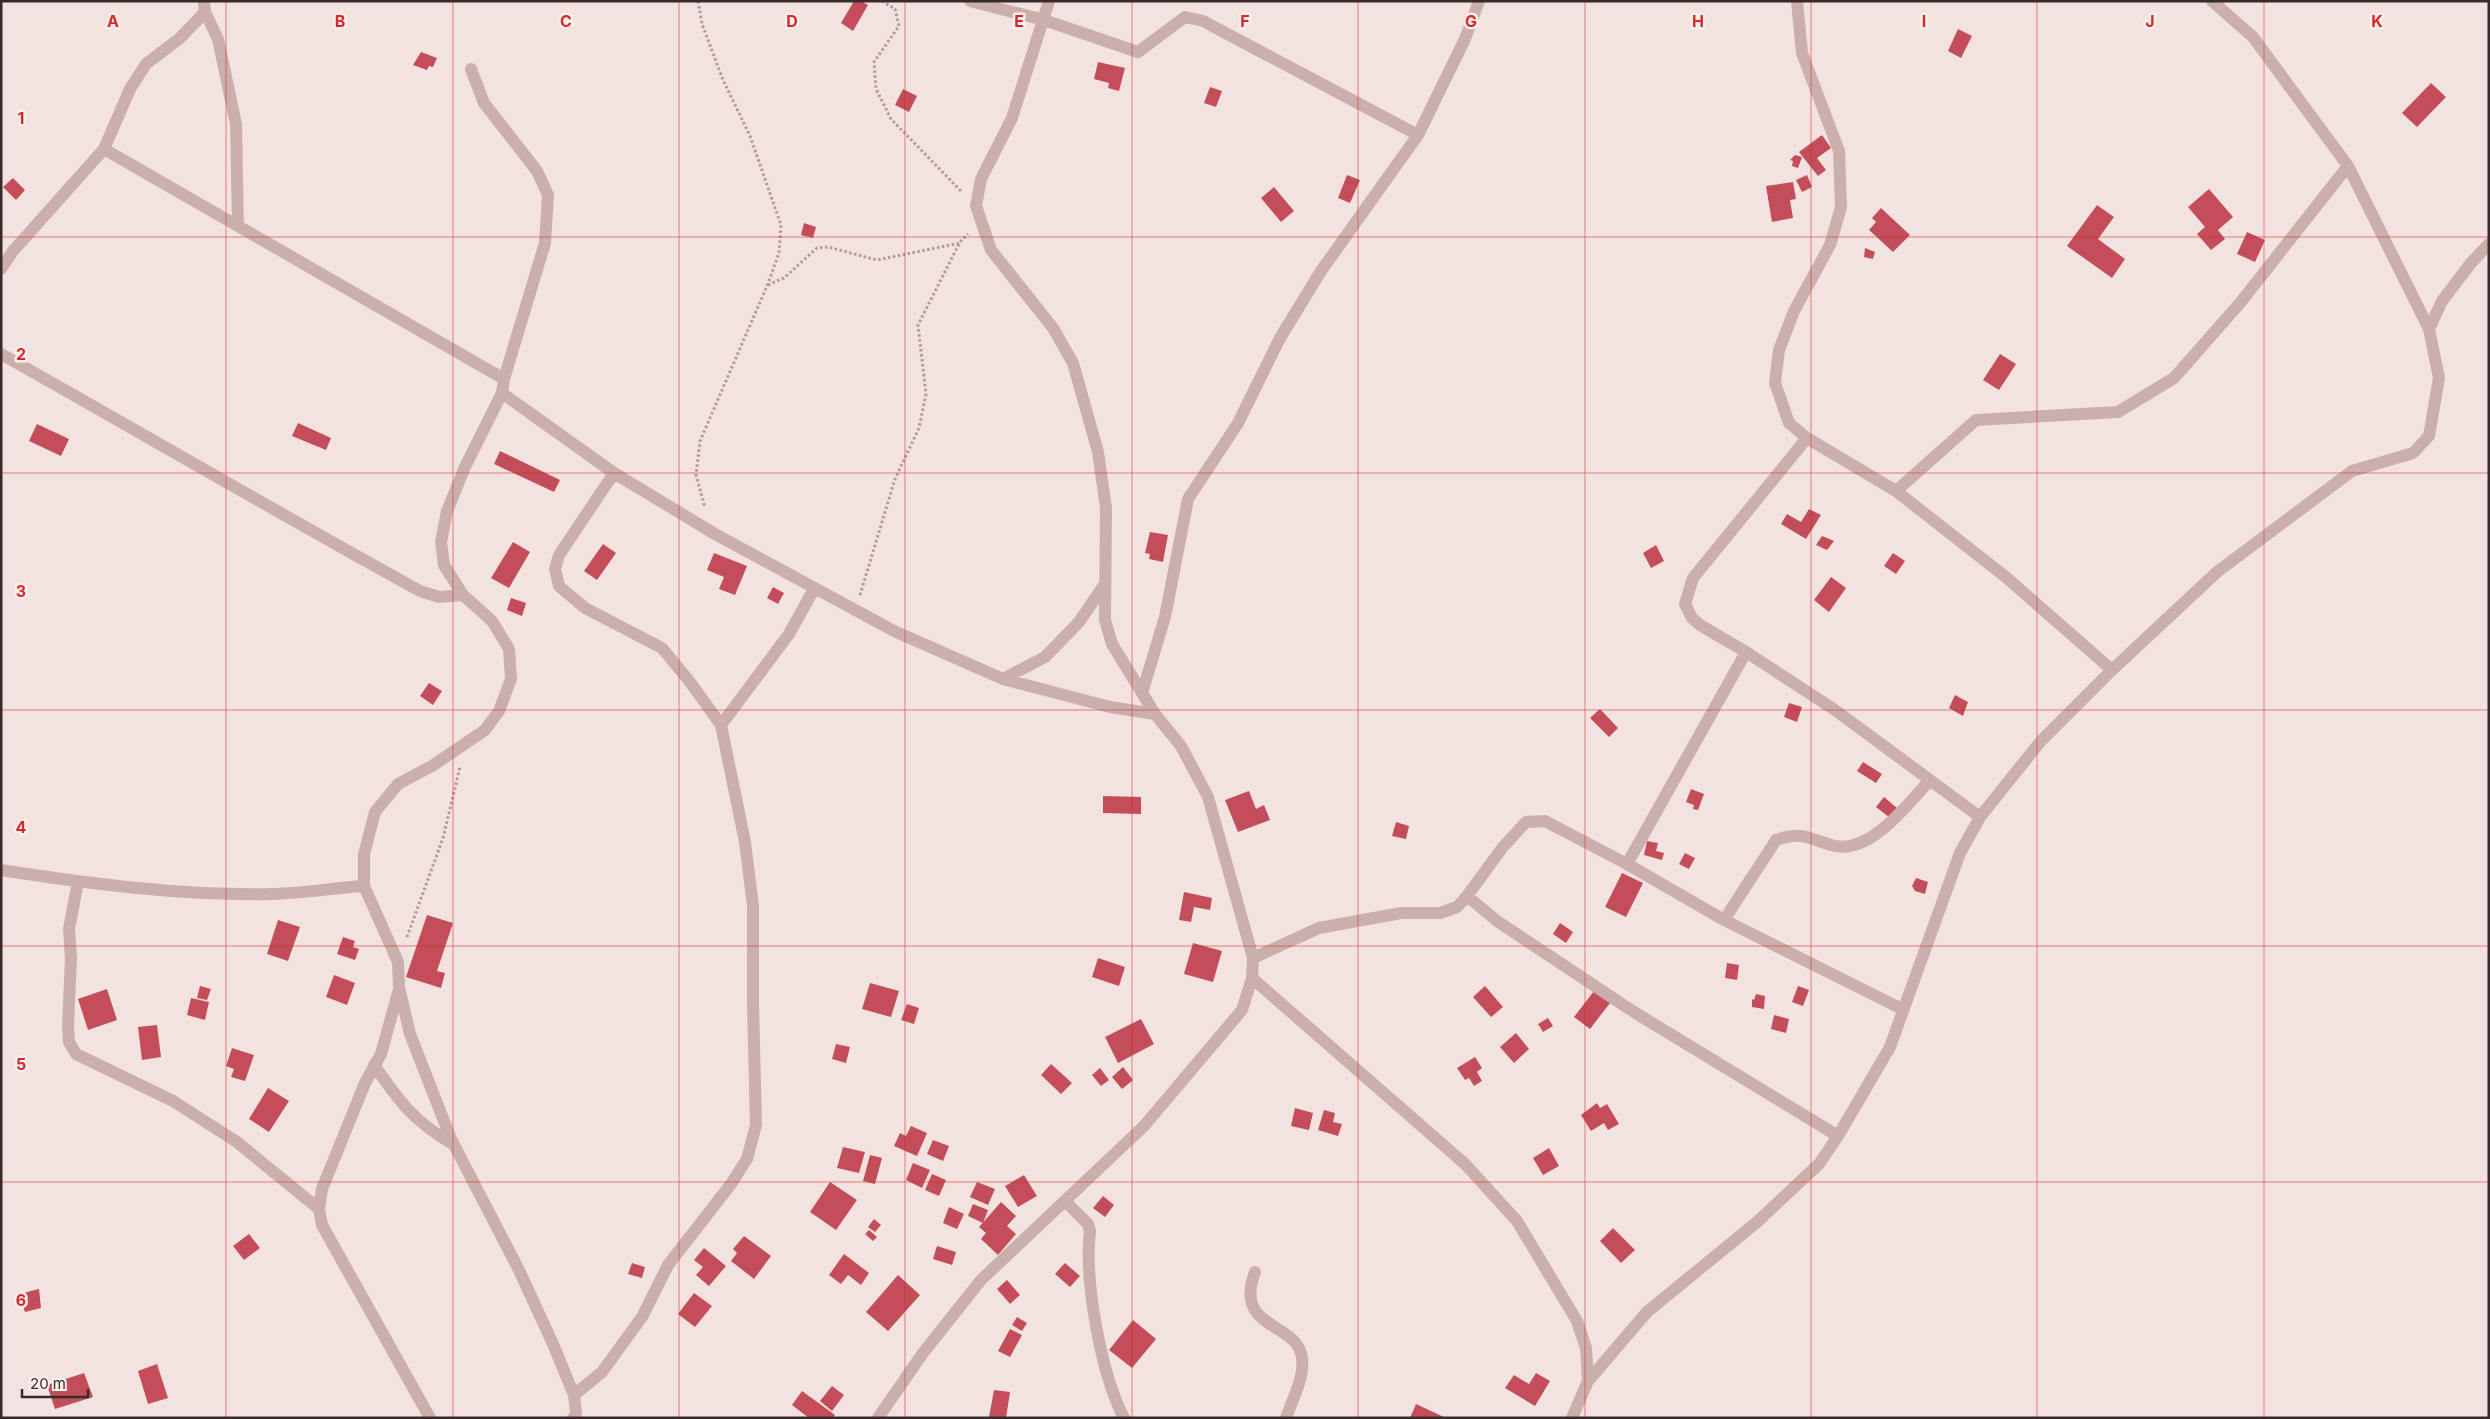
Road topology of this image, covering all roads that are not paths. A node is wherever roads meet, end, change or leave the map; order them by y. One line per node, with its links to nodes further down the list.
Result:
1 (970, 1): 7 (street)
2 (1049, 1): 7 (street)
3 (1479, 1): 9 (street)
4 (1797, 1): 19 (street)
5 (2212, 1): 11 (street)
6 (204, 7): 10 (street); 12 (street)
7 (1044, 20): 9 (street); 22 (street)
8 (471, 69): 17 (street)
9 (1418, 135): 28 (street)
10 (104, 149): 12 (street); 14 (street)
11 (2348, 166): 15 (street); 21 (street)
12 (238, 226): 17 (street)
13 (2489, 244): 15 (street)
14 (1, 269)
15 (2430, 329): 26 (street)
16 (1, 354): 24 (street)
17 (504, 379): 18 (street)
18 (502, 393): 20 (street); 24 (street)
19 (1807, 438): 21 (street); 25 (street)
20 (614, 473): 23 (street); 30 (street)
21 (1896, 491): 26 (street)
22 (1105, 584): 27 (street); 28 (street)
23 (814, 589): 27 (street); 30 (street)
24 (463, 595): 36 (street)
25 (1746, 652): 31 (street); 33 (street)
26 (2112, 670): 32 (street)
27 (1003, 679): 29 (street)
28 (1142, 693): 29 (street)
29 (1155, 714): 39 (street)
30 (721, 725): 50 (street)
31 (1929, 781): 32 (street); 38 (street)
32 (1980, 817): 42 (street)
33 (1627, 864): 37 (street); 38 (street)
34 (1, 870): 35 (street)
35 (78, 882): 36 (street); 47 (street)
36 (364, 886): 41 (street)
37 (1467, 896): 39 (street); 44 (street)
38 (1724, 920): 42 (street)
39 (1253, 958): 40 (street)
40 (1252, 978): 46 (street); 49 (street)
41 (399, 987): 43 (street); 45 (street)
42 (1902, 1009): 44 (street)
43 (374, 1065): 45 (street); 47 (street)
44 (1838, 1136): 49 (street)
45 (453, 1144): 50 (street)
46 (1065, 1201): 53 (street); 54 (street)
47 (319, 1209): 51 (street)
48 (1255, 1272): 55 (street)
49 (1588, 1381): 56 (street)
50 (574, 1395): 52 (street)
51 (430, 1418)
52 (573, 1418)
53 (878, 1418)
54 (1124, 1418)
55 (1286, 1418)
56 (1572, 1418)

